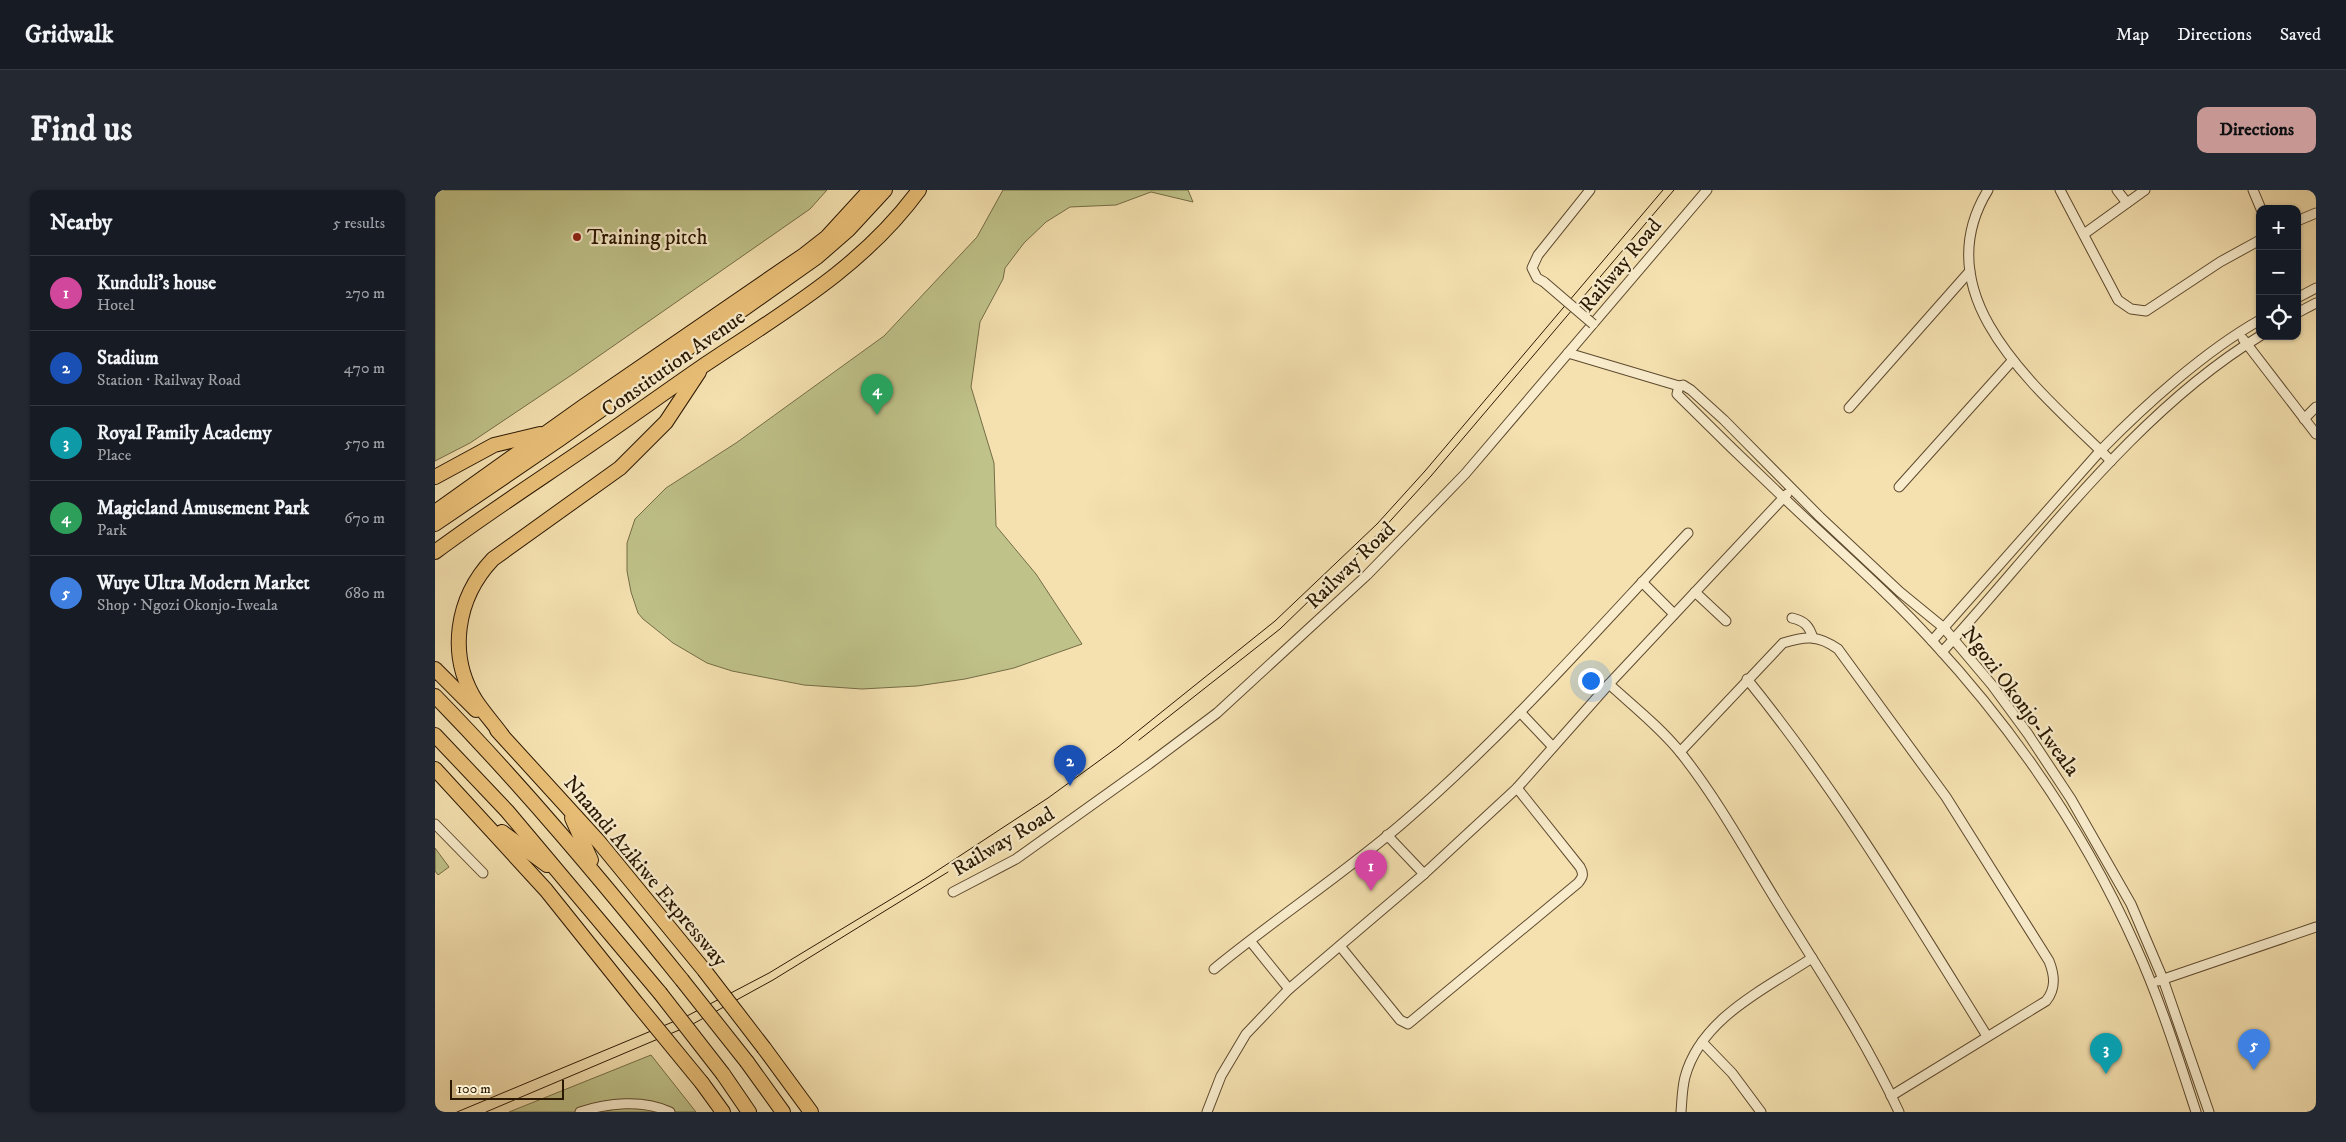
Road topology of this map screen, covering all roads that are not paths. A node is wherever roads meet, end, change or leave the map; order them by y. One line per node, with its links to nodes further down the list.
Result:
1 (870, 190): 33 (highway)
2 (885, 190): 33 (highway, Constitution Avenue)
3 (919, 190): 29 (highway, Constitution Avenue)
4 (1590, 190): 23 (street, bridge)
5 (1707, 190): 23 (street, Railway Road)
6 (1987, 190): 17 (street)
7 (2060, 190): 15 (street)
8 (2117, 190): 11 (street)
9 (2145, 190): 11 (street)
10 (2253, 190): 12 (street)
11 (2127, 203): 15 (street)
12 (2259, 205)
13 (2316, 213): 14 (street)
14 (2301, 219)
15 (2084, 234): 16 (street)
16 (2256, 242)
17 (1970, 271): 28 (street); 32 (street)
18 (2316, 288): 19 (street)
19 (2301, 296)
20 (2316, 303): 21 (street)
21 (2301, 312)
22 (2256, 322): 24 (street)
23 (1593, 324): 27 (street, Railway Road)
24 (2239, 333): 26 (street); 37 (street)
25 (2256, 338): 26 (street)
26 (2247, 344): 34 (street); 38 (street)
27 (1568, 353): 30 (street); 76 (street, Railway Road)
28 (2012, 361): 37 (street); 40 (street)
29 (702, 367): 46 (highway, Constitution Avenue); 63 (highway)
30 (1679, 386): 41 (street, Ngozi Okonjo-Iweala); 42 (street, Ngozi Okonjo-Iweala)
31 (2316, 407): 34 (street)
32 (1849, 408)
33 (583, 415): 35 (highway, Constitution Avenue)
34 (2304, 419): 36 (street)
35 (551, 434): 39 (highway); 43 (highway); 44 (highway, Constitution Avenue)
36 (2316, 434)
37 (2101, 450): 38 (street); 52 (street)
38 (2111, 461): 54 (street)
39 (435, 477)
40 (1899, 487)
41 (1792, 488): 42 (street); 52 (street, Ngozi Okonjo-Iweala)
42 (1783, 498): 48 (street); 55 (street, Ngozi Okonjo-Iweala)
43 (435, 512)
44 (435, 524)
45 (1688, 533): 47 (street)
46 (435, 552)
47 (1642, 582): 49 (street); 61 (street)
48 (1695, 592): 49 (street); 51 (street)
49 (1674, 614): 59 (street)
50 (1792, 618): 53 (street)
51 (1726, 621)
52 (1944, 628): 54 (street, Ngozi Okonjo-Iweala); 55 (street)
53 (1813, 638): 58 (street); 85 (street)
54 (1954, 640): 56 (street); 82 (street, Ngozi Okonjo-Iweala)
55 (1932, 641): 56 (street, Ngozi Okonjo-Iweala)
56 (1942, 652): 83 (street, Ngozi Okonjo-Iweala)
57 (435, 669): 63 (highway, Nnamdi Azikiwe Expressway)
58 (1747, 679): 65 (street); 85 (street)
59 (1609, 684): 64 (street); 65 (street)
60 (435, 696): 74 (highway, Nnamdi Azikiwe Expressway)
61 (1520, 712): 64 (street); 71 (street)
62 (435, 735): 75 (highway)
63 (502, 735): 68 (highway, Nnamdi Azikiwe Expressway)
64 (1553, 747): 67 (street)
65 (1680, 752): 80 (street)
66 (435, 769): 69 (highway)
67 (1517, 788): 73 (street); 79 (street)
68 (565, 804): 74 (highway); 93 (highway, Nnamdi Azikiwe Expressway, bridge)
69 (477, 813): 75 (highway); 90 (highway, bridge)
70 (435, 824): 72 (street)
71 (1387, 835): 73 (street); 78 (street)
72 (483, 873)
73 (1424, 874): 79 (street)
74 (599, 876): 92 (highway, Nnamdi Azikiwe Expressway, bridge)
75 (568, 882): 91 (highway, bridge)
76 (953, 892)
77 (2316, 927): 82 (street)
78 (1251, 942): 81 (street); 84 (street)
79 (1340, 946): 84 (street)
80 (1812, 958): 86 (street); 87 (street)
81 (1214, 969)
82 (2163, 980): 83 (street); 99 (street, Ngozi Okonjo-Iweala)
83 (2151, 983): 98 (street, Ngozi Okonjo-Iweala)
84 (1289, 989): 94 (street)
85 (1987, 1036): 87 (street)
86 (1702, 1042): 95 (street); 96 (street)
87 (1891, 1096): 97 (street)
88 (580, 1112): 89 (street)
89 (670, 1112)
90 (723, 1112)
91 (749, 1112)
92 (783, 1112)
93 (811, 1112)
94 (1207, 1112)
95 (1681, 1112)
96 (1761, 1112)
97 (1899, 1112)
98 (2196, 1112)
99 (2209, 1112)

